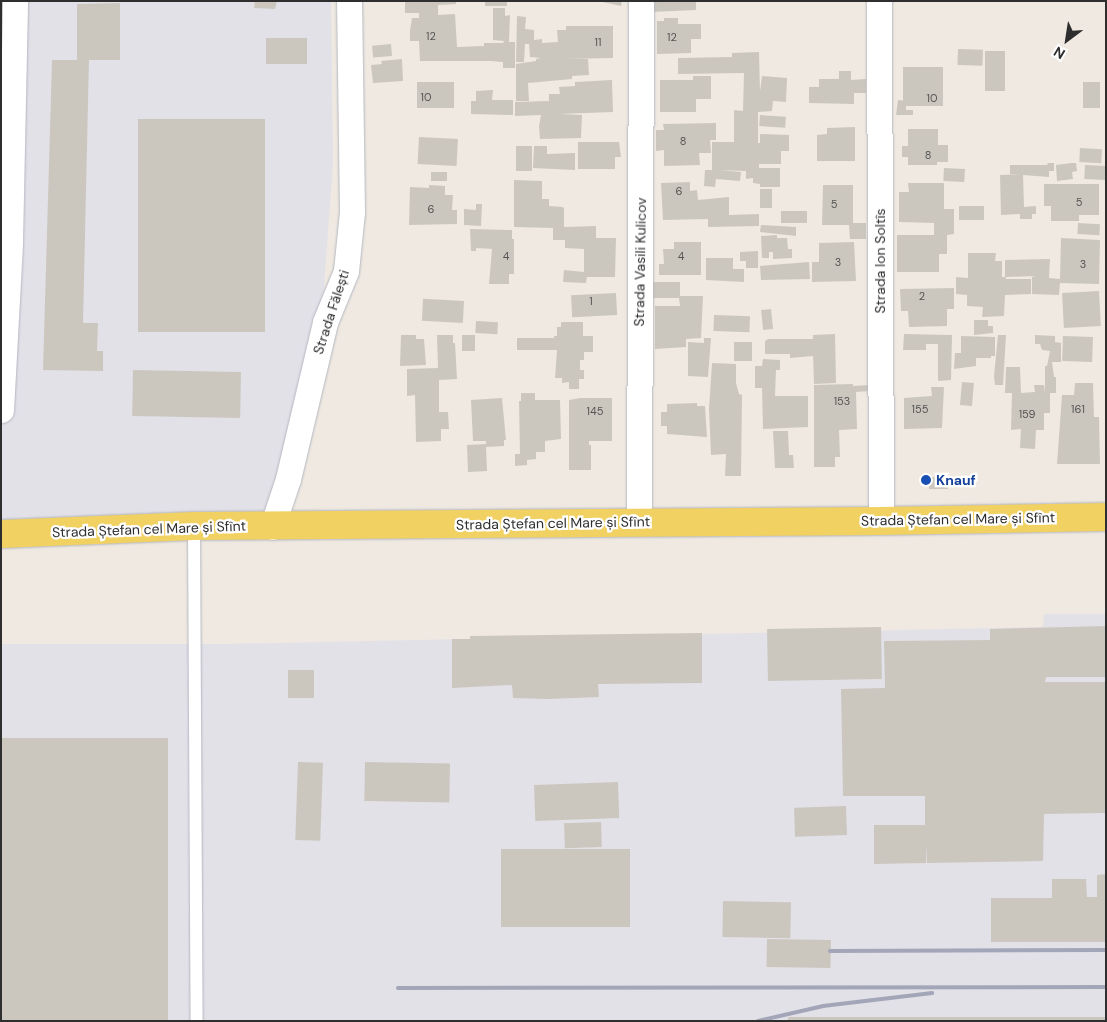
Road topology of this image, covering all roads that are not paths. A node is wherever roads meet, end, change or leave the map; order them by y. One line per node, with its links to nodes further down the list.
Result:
1 (15, 1): 5 (street)
2 (349, 1): 10 (street, Strada Fălești)
3 (641, 1): 8 (street, Strada Vasili Kulicov)
4 (879, 1): 7 (street, Strada Ion Soltîs)
5 (1, 410)
6 (1106, 517): 7 (main road, Strada Ștefan cel Mare și Sfînt)
7 (881, 521): 8 (main road, Strada Ștefan cel Mare și Sfînt)
8 (640, 522): 10 (main road, Strada Ștefan cel Mare și Sfînt)
9 (194, 526): 10 (main road, Strada Ștefan cel Mare și Sfînt); 11 (main road, Strada Ștefan cel Mare și Sfînt); 12 (lane)
10 (272, 527)
11 (1, 534)
12 (197, 1021)

